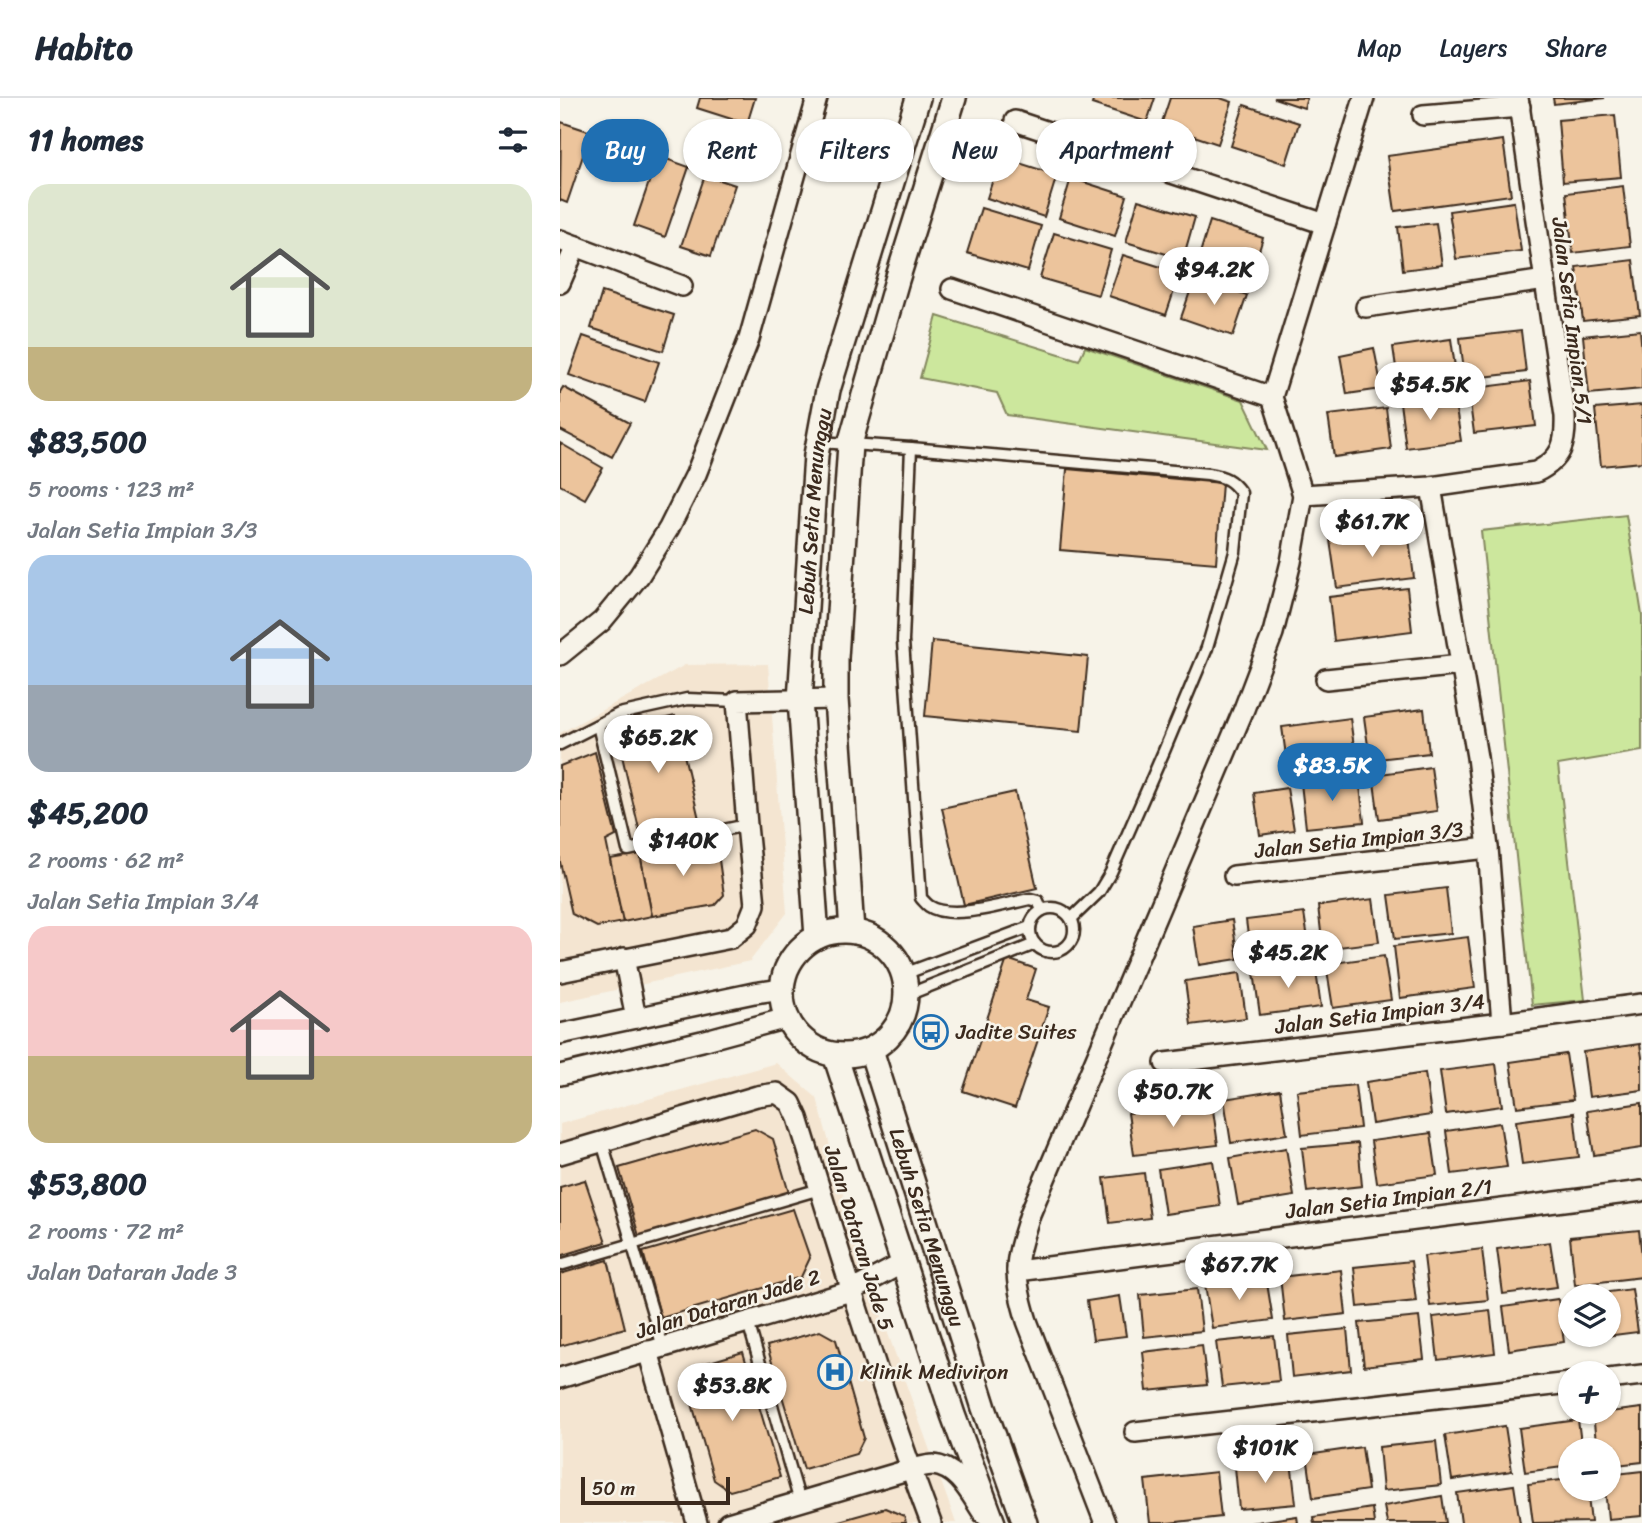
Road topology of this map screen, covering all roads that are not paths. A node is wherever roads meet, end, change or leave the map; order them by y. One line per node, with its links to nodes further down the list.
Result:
1 (817, 98): 21 (street)
2 (918, 98): 16 (street, Lebuh Setia Menunggu)
3 (954, 98): 17 (street, Lebuh Setia Menunggu)
4 (1364, 98): 8 (street)
5 (1519, 103): 6 (street); 10 (street, Jalan Setia Impian 5/1)
6 (1423, 115)
7 (1022, 123): 8 (street)
8 (1325, 224): 15 (street)
9 (568, 243): 11 (street); 12 (street)
10 (1545, 279): 14 (street); 19 (street, Jalan Setia Impian 5/1)
11 (560, 284)
12 (682, 286)
13 (952, 289): 15 (street)
14 (1366, 307)
15 (1272, 397): 20 (street)
16 (818, 442): 17 (lane); 25 (street, Lebuh Setia Menunggu)
17 (850, 444): 18 (lane); 24 (street, Lebuh Setia Menunggu)
18 (911, 447): 32 (lane); 33 (lane)
19 (1431, 487): 20 (street, Jalan Setia Impian 5/1); 22 (street)
20 (1303, 495): 58 (street)
21 (560, 655)
22 (1461, 665): 23 (street); 30 (street)
23 (1326, 679)
24 (836, 699): 25 (street); 35 (street, Lebuh Setia Menunggu)
25 (800, 700): 26 (street); 36 (street, Lebuh Setia Menunggu)
26 (737, 701): 27 (lane); 29 (street)
27 (598, 725): 28 (lane); 29 (lane)
28 (560, 744)
29 (747, 825): 38 (street)
30 (1488, 848): 31 (street, Jalan Setia Impian 3/3); 45 (street)
31 (1234, 876)
32 (1042, 910): 33 (lane); 34 (lane)
33 (1071, 919): 37 (lane)
34 (1030, 927): 37 (lane); 40 (lane)
35 (852, 931): 36 (street); 40 (street)
36 (817, 937): 41 (street)
37 (1035, 944): 40 (lane)
38 (624, 958): 39 (street); 43 (street)
39 (560, 972)
40 (905, 984): 47 (street)
41 (782, 989): 43 (street); 44 (street)
42 (1642, 1004): 45 (street, Jalan Setia Impian 3/4)
43 (636, 1018): 46 (street)
44 (787, 1018): 48 (street); 50 (street)
45 (1502, 1023): 49 (street, Jalan Setia Impian 3/4)
46 (560, 1034)
47 (871, 1050): 48 (street); 73 (street, Lebuh Setia Menunggu)
48 (835, 1055): 56 (street, Lebuh Setia Menunggu)
49 (1165, 1063)
50 (560, 1075)
51 (602, 1142): 52 (street); 53 (street, Jalan Dataran Jade 5); 55 (lane)
52 (560, 1154)
53 (820, 1189): 55 (lane); 59 (street, Jalan Dataran Jade 5)
54 (1642, 1191): 58 (street, Jalan Setia Impian 2/1)
55 (632, 1244): 57 (lane); 61 (lane)
56 (903, 1263): 59 (street, Jalan Dataran Jade 2); 72 (street, Lebuh Setia Menunggu)
57 (560, 1265)
58 (1017, 1271): 74 (street)
59 (851, 1291): 60 (street, Jalan Dataran Jade 2); 67 (street, Jalan Dataran Jade 5)
60 (748, 1322): 61 (street, Jalan Dataran Jade 2); 68 (lane)
61 (655, 1349): 64 (street, Jalan Dataran Jade 2); 69 (street)
62 (1642, 1375): 63 (street)
63 (1621, 1377)
64 (560, 1378)
65 (1558, 1384): 66 (street)
66 (1135, 1432)
67 (911, 1469): 68 (street); 71 (street, Jalan Dataran Jade 5); 72 (street)
68 (800, 1502): 70 (street)
69 (697, 1523)
70 (728, 1523)
71 (931, 1523)
72 (992, 1523)
73 (1025, 1523)
74 (1105, 1523)

